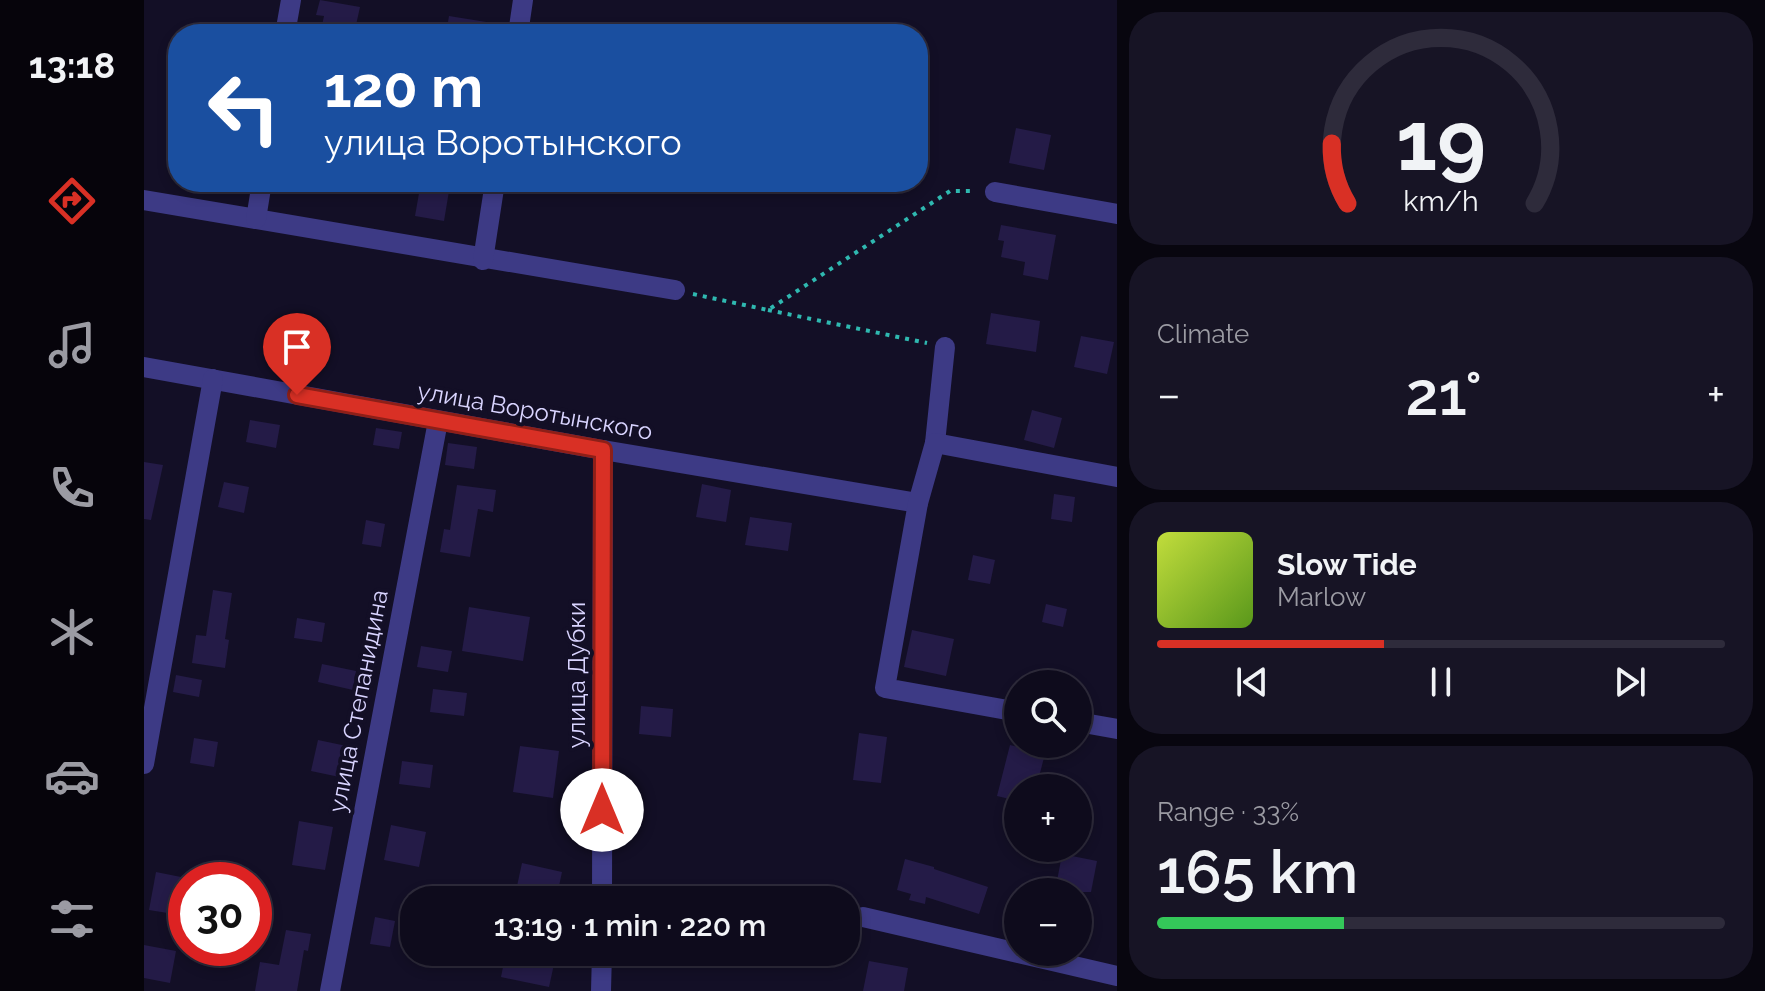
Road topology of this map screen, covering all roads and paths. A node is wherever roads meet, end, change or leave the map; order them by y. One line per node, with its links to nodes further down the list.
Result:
1 (291, 0): 3 (street)
2 (523, 0): 4 (street)
3 (287, 24)
4 (519, 24)
5 (260, 192): 10 (street)
6 (493, 192): 11 (street)
7 (995, 192): 9 (street); 13 (path)
8 (144, 200): 10 (street)
9 (1117, 214)
10 (256, 219): 11 (street)
11 (483, 260): 12 (street)
12 (675, 290): 13 (path)
13 (768, 310): 14 (path)
14 (945, 347): 18 (street)
15 (144, 367): 16 (street, улица Воротынского)
16 (213, 379): 17 (street, улица Воротынского); 25 (street)
17 (438, 421): 19 (street, улица Воротынского); 30 (street, улица Степанидина)
18 (935, 443): 20 (street); 21 (street)
19 (603, 450): 21 (street, улица Воротынского); 26 (street, улица Дубки)
20 (1117, 477)
21 (918, 503): 22 (street)
22 (1004, 709)
23 (1092, 725): 24 (street)
24 (1117, 729)
25 (144, 764)
26 (602, 886)
27 (863, 917): 29 (street)
28 (602, 966): 31 (street)
29 (1117, 976)
30 (330, 991)
31 (601, 991)

